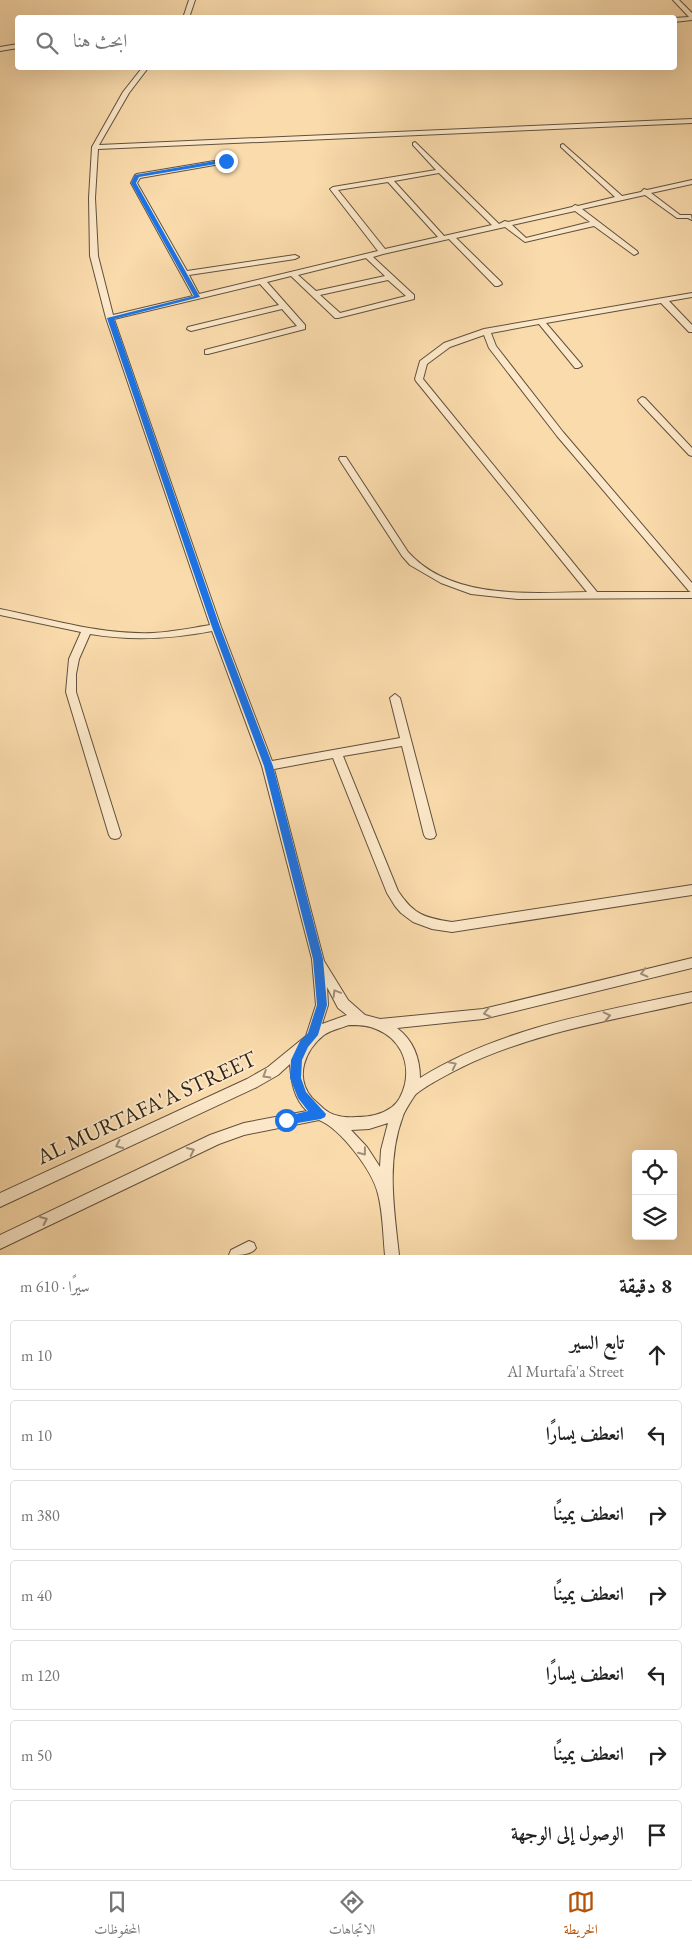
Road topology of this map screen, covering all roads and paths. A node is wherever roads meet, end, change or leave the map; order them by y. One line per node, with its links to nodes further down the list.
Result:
1 (192, 0): 3 (lane)
2 (676, 0): 4 (lane)
3 (187, 15)
4 (692, 17): 5 (lane)
5 (677, 20)
6 (15, 46): 7 (lane)
7 (0, 49)
8 (143, 70): 11 (lane)
9 (692, 121): 11 (lane)
10 (415, 144): 14 (lane)
11 (95, 146): 39 (lane)
12 (563, 146): 18 (lane)
13 (226, 161): 29 (lane)
14 (439, 170): 15 (lane); 23 (lane)
15 (389, 180): 24 (lane); 25 (lane)
16 (692, 182): 17 (lane)
17 (644, 192): 18 (lane); 20 (lane)
18 (618, 197): 19 (lane)
19 (575, 207): 21 (lane); 22 (lane)
20 (692, 218)
21 (505, 223): 22 (lane); 23 (lane)
22 (596, 223): 26 (lane)
23 (496, 226): 24 (lane)
24 (446, 237): 25 (lane); 33 (lane)
25 (383, 252): 27 (lane)
26 (634, 253)
27 (368, 256): 30 (lane); 31 (lane)
28 (295, 257): 29 (lane)
29 (184, 274): 36 (lane)
30 (293, 274): 32 (lane); 34 (lane)
31 (390, 277): 34 (lane); 34 (lane)
32 (262, 281): 36 (lane); 38 (lane)
33 (498, 284)
34 (315, 294)
35 (692, 295): 37 (lane)
36 (197, 297): 39 (lane)
37 (663, 300): 40 (lane); 42 (lane)
38 (284, 306): 41 (lane); 44 (lane)
39 (110, 318): 53 (lane)
40 (541, 322): 43 (lane); 45 (lane)
41 (191, 329)
42 (692, 330)
43 (487, 331): 49 (lane); 50 (lane)
44 (208, 352)
45 (578, 366)
46 (642, 400): 47 (lane)
47 (692, 453)
48 (343, 459): 50 (lane)
49 (692, 589)
50 (594, 595): 51 (lane)
51 (692, 595)
52 (0, 612): 54 (lane)
53 (216, 627): 54 (lane); 58 (lane)
54 (86, 630): 59 (lane)
55 (395, 698): 56 (lane)
56 (406, 741): 57 (lane); 60 (lane)
57 (337, 754): 58 (lane); 61 (lane)
58 (268, 766): 62 (lane)
59 (115, 835)
60 (430, 835)
61 (692, 890)
62 (318, 959): 65 (lane, one-way to 62); 67 (lane)
63 (692, 963): 66 (lane, one-way to 66)
64 (692, 996): 68 (lane, one-way to 64)
65 (362, 1020): 66 (lane); 67 (lane)
66 (379, 1024): 68 (lane)
67 (308, 1040): 70 (lane); 72 (lane, AL MURTAFA'A STREET, one-way to 72)
68 (411, 1090): 69 (lane)
69 (397, 1112): 70 (lane); 71 (lane)
70 (326, 1117): 71 (lane, one-way to 71); 73 (lane, one-way to 70)
71 (385, 1191): 74 (lane)
72 (0, 1200)
73 (0, 1242)
74 (392, 1255)

